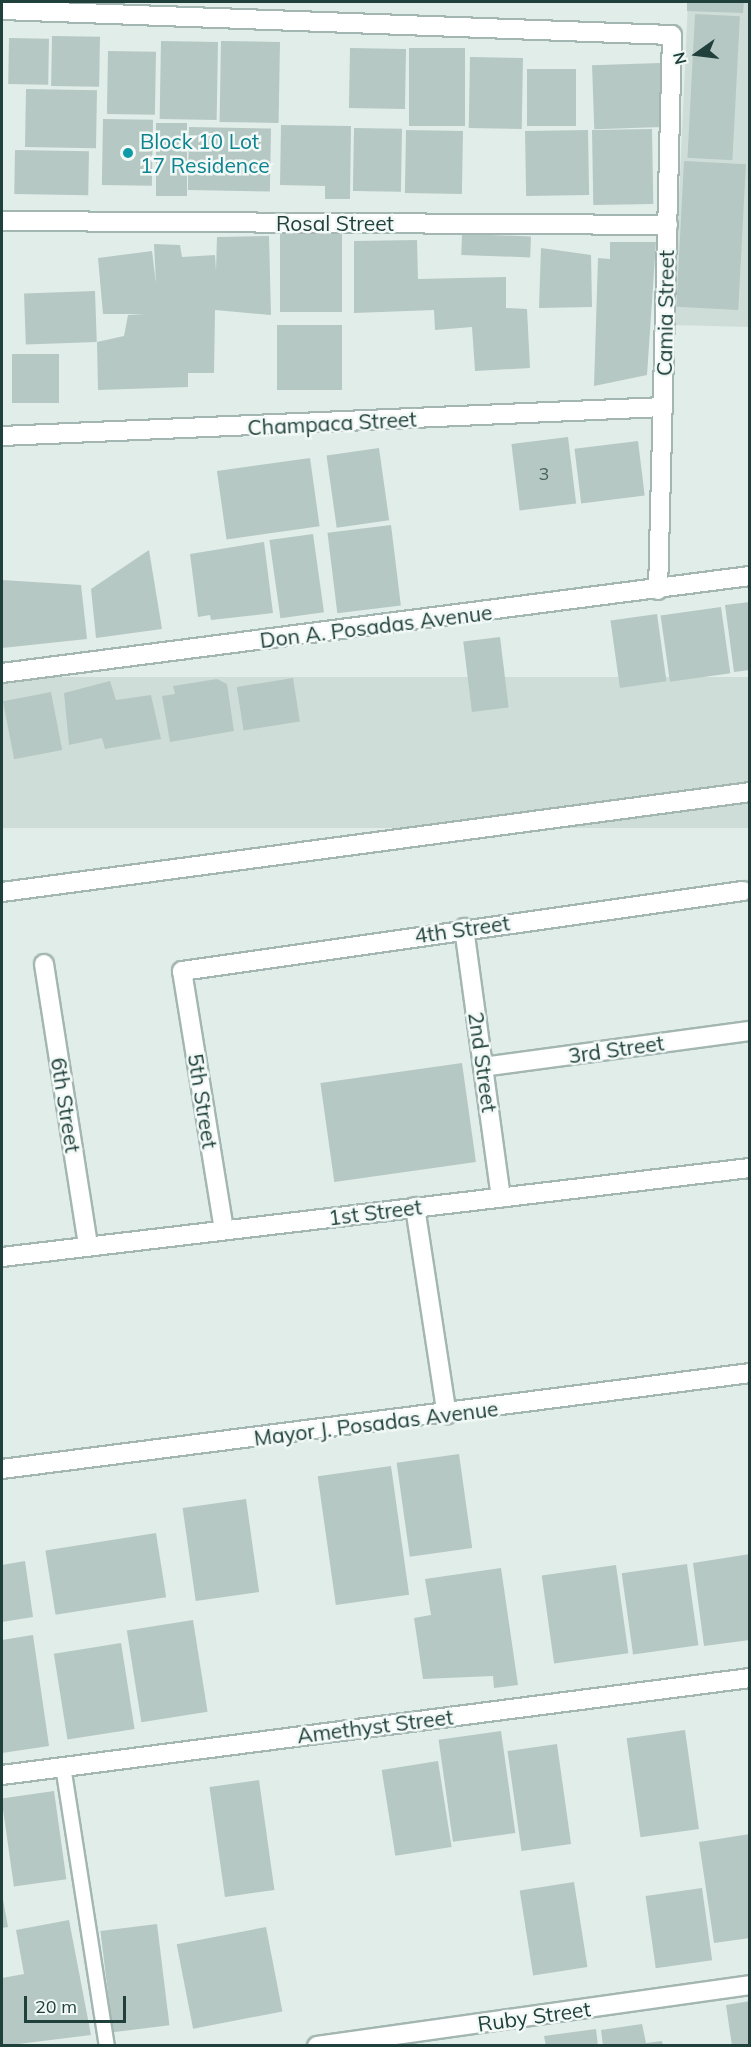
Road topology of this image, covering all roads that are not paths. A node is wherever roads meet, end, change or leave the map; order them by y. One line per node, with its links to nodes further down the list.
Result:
1 (2, 10): 3 (street, Camia Street)
2 (2, 221): 3 (street, Rosal Street)
3 (668, 225): 4 (street, Camia Street)
4 (663, 407): 5 (street, Champaca Street); 7 (street, Camia Street)
5 (2, 436)
6 (750, 576): 7 (street, Don A. Posadas Avenue)
7 (658, 590): 8 (street, Don A. Posadas Avenue)
8 (2, 673)
9 (750, 792): 11 (street)
10 (743, 891): 12 (street, 4th Street)
11 (2, 892)
12 (464, 928): 14 (street, 4th Street); 16 (street, 2nd Street)
13 (44, 964): 21 (street, 6th Street)
14 (182, 971): 20 (street, 5th Street)
15 (750, 1031): 16 (street, 3rd Street)
16 (483, 1067): 18 (street, 2nd Street)
17 (750, 1168): 18 (street, 1st Street)
18 (501, 1197): 19 (street, 1st Street)
19 (414, 1207): 20 (street, 1st Street); 24 (street)
20 (224, 1230): 21 (street, 1st Street)
21 (88, 1246): 22 (street, 1st Street)
22 (2, 1257)
23 (750, 1373): 24 (street, Mayor J. Posadas Avenue)
24 (447, 1415): 25 (street, Mayor J. Posadas Avenue)
25 (2, 1469)
26 (750, 1678): 27 (street, Amethyst Street)
27 (63, 1766): 28 (street, Amethyst Street); 30 (lane)
28 (2, 1775)
29 (750, 1985): 31 (street, Ruby Street)
30 (107, 2046)
31 (317, 2046)

